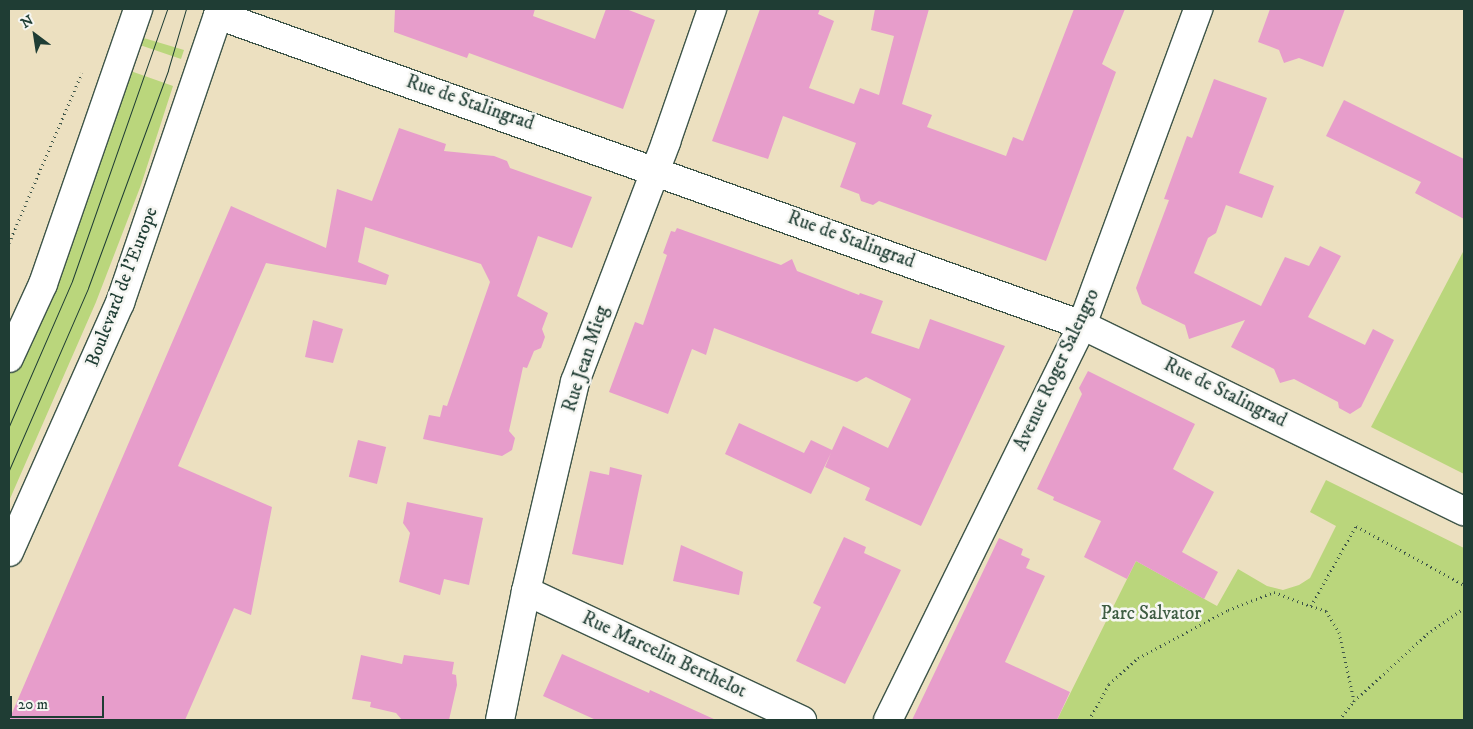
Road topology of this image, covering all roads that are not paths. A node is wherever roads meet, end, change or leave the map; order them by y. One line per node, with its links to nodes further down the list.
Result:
1 (138, 9): 7 (street)
2 (712, 9): 5 (street, Rue Jean Mieg)
3 (1198, 9): 6 (street, Avenue Roger Salengro)
4 (213, 11): 5 (street, Rue de Stalingrad); 9 (street, Boulevard de l'Europe)
5 (654, 169): 6 (street, Rue de Stalingrad); 10 (street, Rue Jean Mieg)
6 (1082, 324): 8 (street, Rue de Stalingrad); 13 (street, Avenue Roger Salengro)
7 (9, 358)
8 (1464, 511)
9 (9, 552)
10 (526, 591): 11 (street, Rue Jean Mieg); 12 (street, Rue Marcelin Berthelot)
11 (500, 720)
12 (802, 720)
13 (888, 720)

